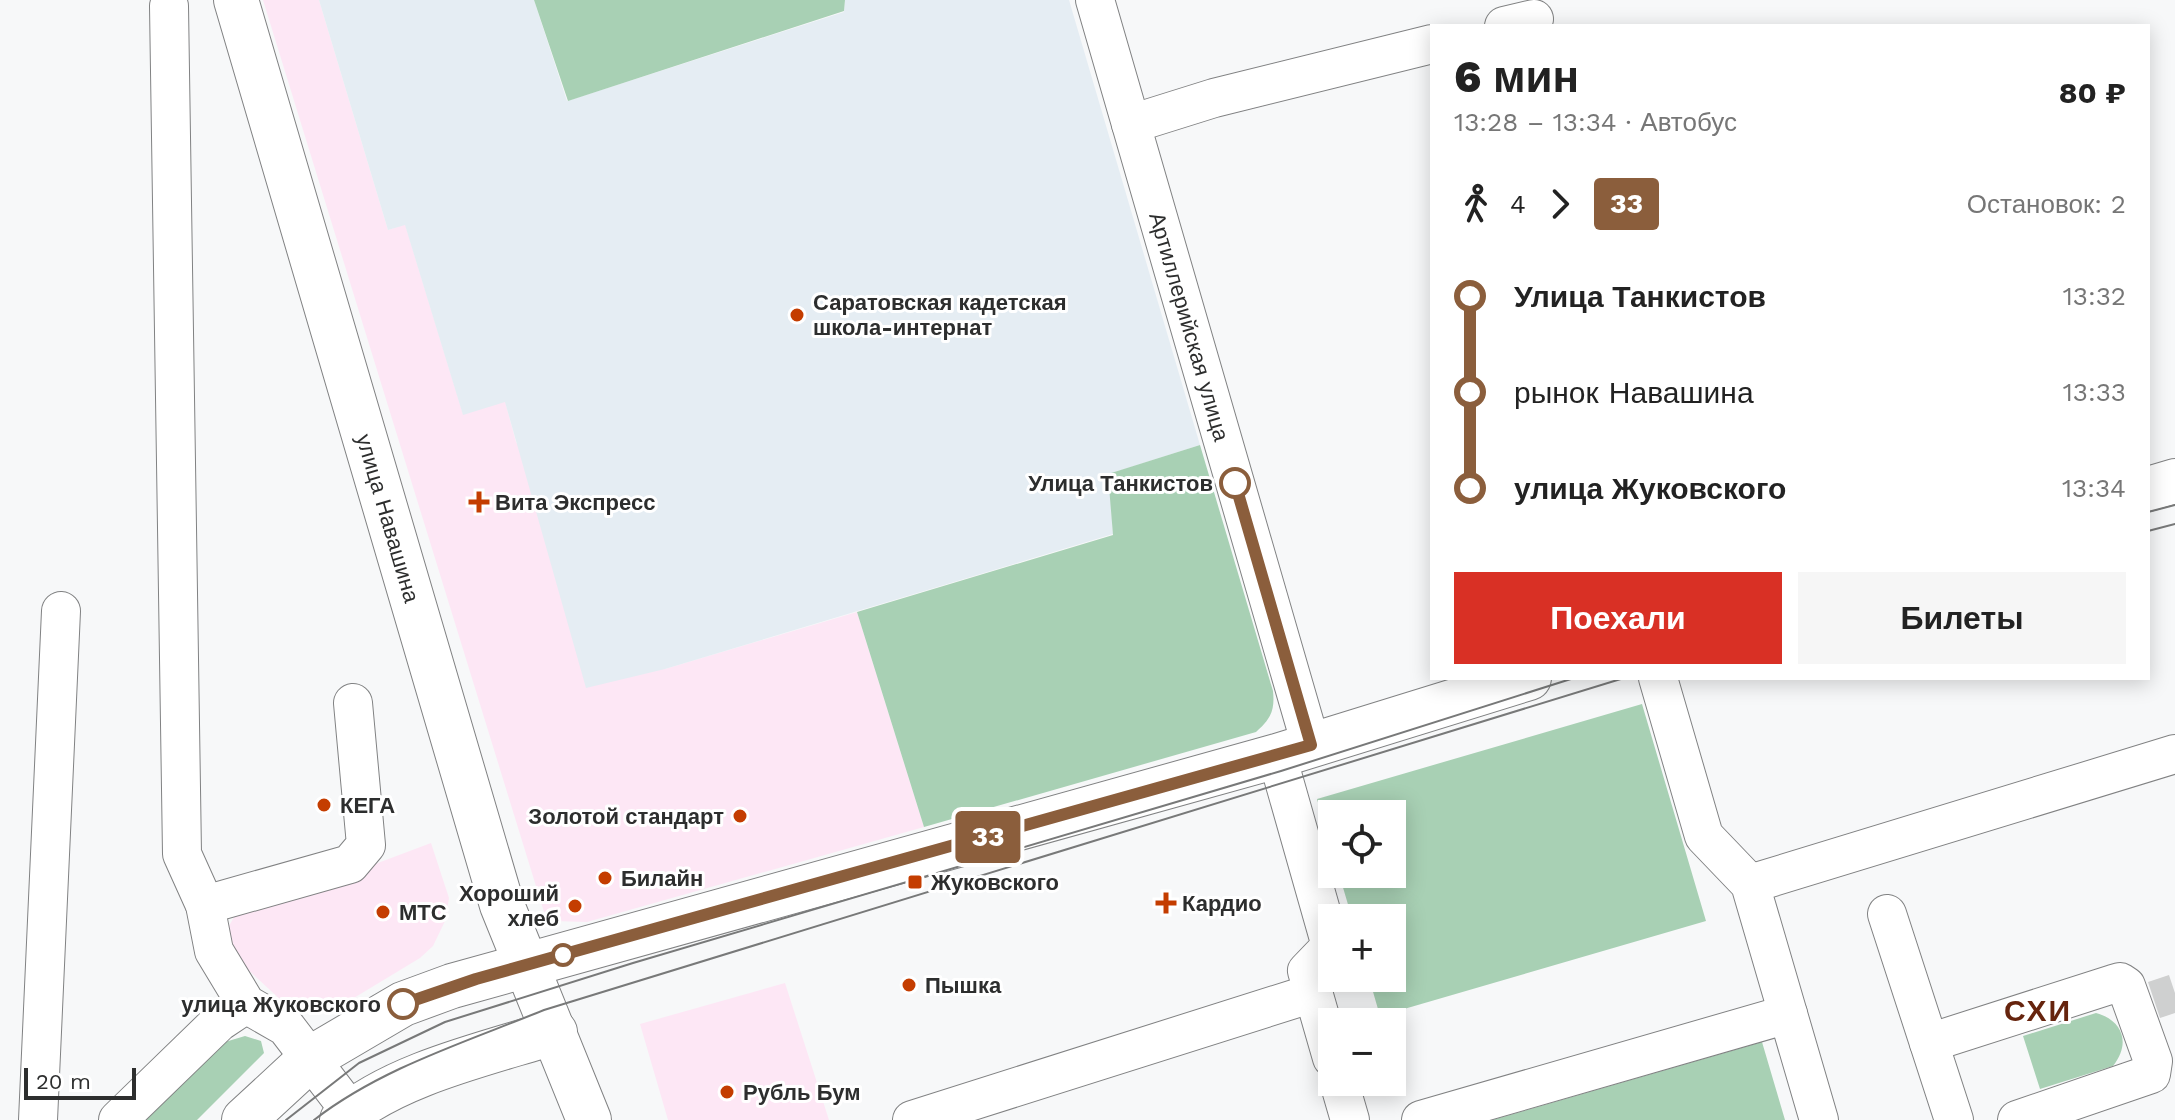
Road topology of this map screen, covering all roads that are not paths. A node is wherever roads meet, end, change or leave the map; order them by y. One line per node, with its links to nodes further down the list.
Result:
1 (236, 0): 17 (main road, улица Навашина)
2 (1095, 0): 5 (street, Артиллерийская улица)
3 (169, 6): 15 (street)
4 (1430, 44): 5 (street)
5 (1131, 124): 12 (street, Артиллерийская улица)
6 (2175, 481): 7 (main road)
7 (2150, 488)
8 (61, 611): 27 (street)
9 (1523, 680): 12 (main road)
10 (1659, 680): 14 (street)
11 (353, 703): 15 (street)
12 (1294, 751): 17 (main road); 18 (street, Артиллерийская улица)
13 (2175, 754): 14 (street)
14 (1750, 884): 21 (street)
15 (205, 905): 19 (street)
16 (1887, 914): 23 (street)
17 (525, 965): 22 (main road, улица Навашина); 24 (main road)
18 (1313, 993): 20 (street); 31 (street)
19 (246, 1004): 24 (street); 28 (street)
20 (1318, 1010)
21 (1788, 1014): 33 (street); 34 (street)
22 (555, 1032): 26 (main road); 30 (main road)
23 (1929, 1043): 35 (street); 36 (street)
24 (311, 1058): 26 (street); 29 (main road)
25 (1343, 1096): 32 (street)
26 (347, 1116)
27 (38, 1120)
28 (118, 1120)
29 (244, 1120)
30 (589, 1120)
31 (912, 1120)
32 (1350, 1120)
33 (1421, 1120)
34 (1819, 1120)
35 (1954, 1120)
36 (2017, 1120)

